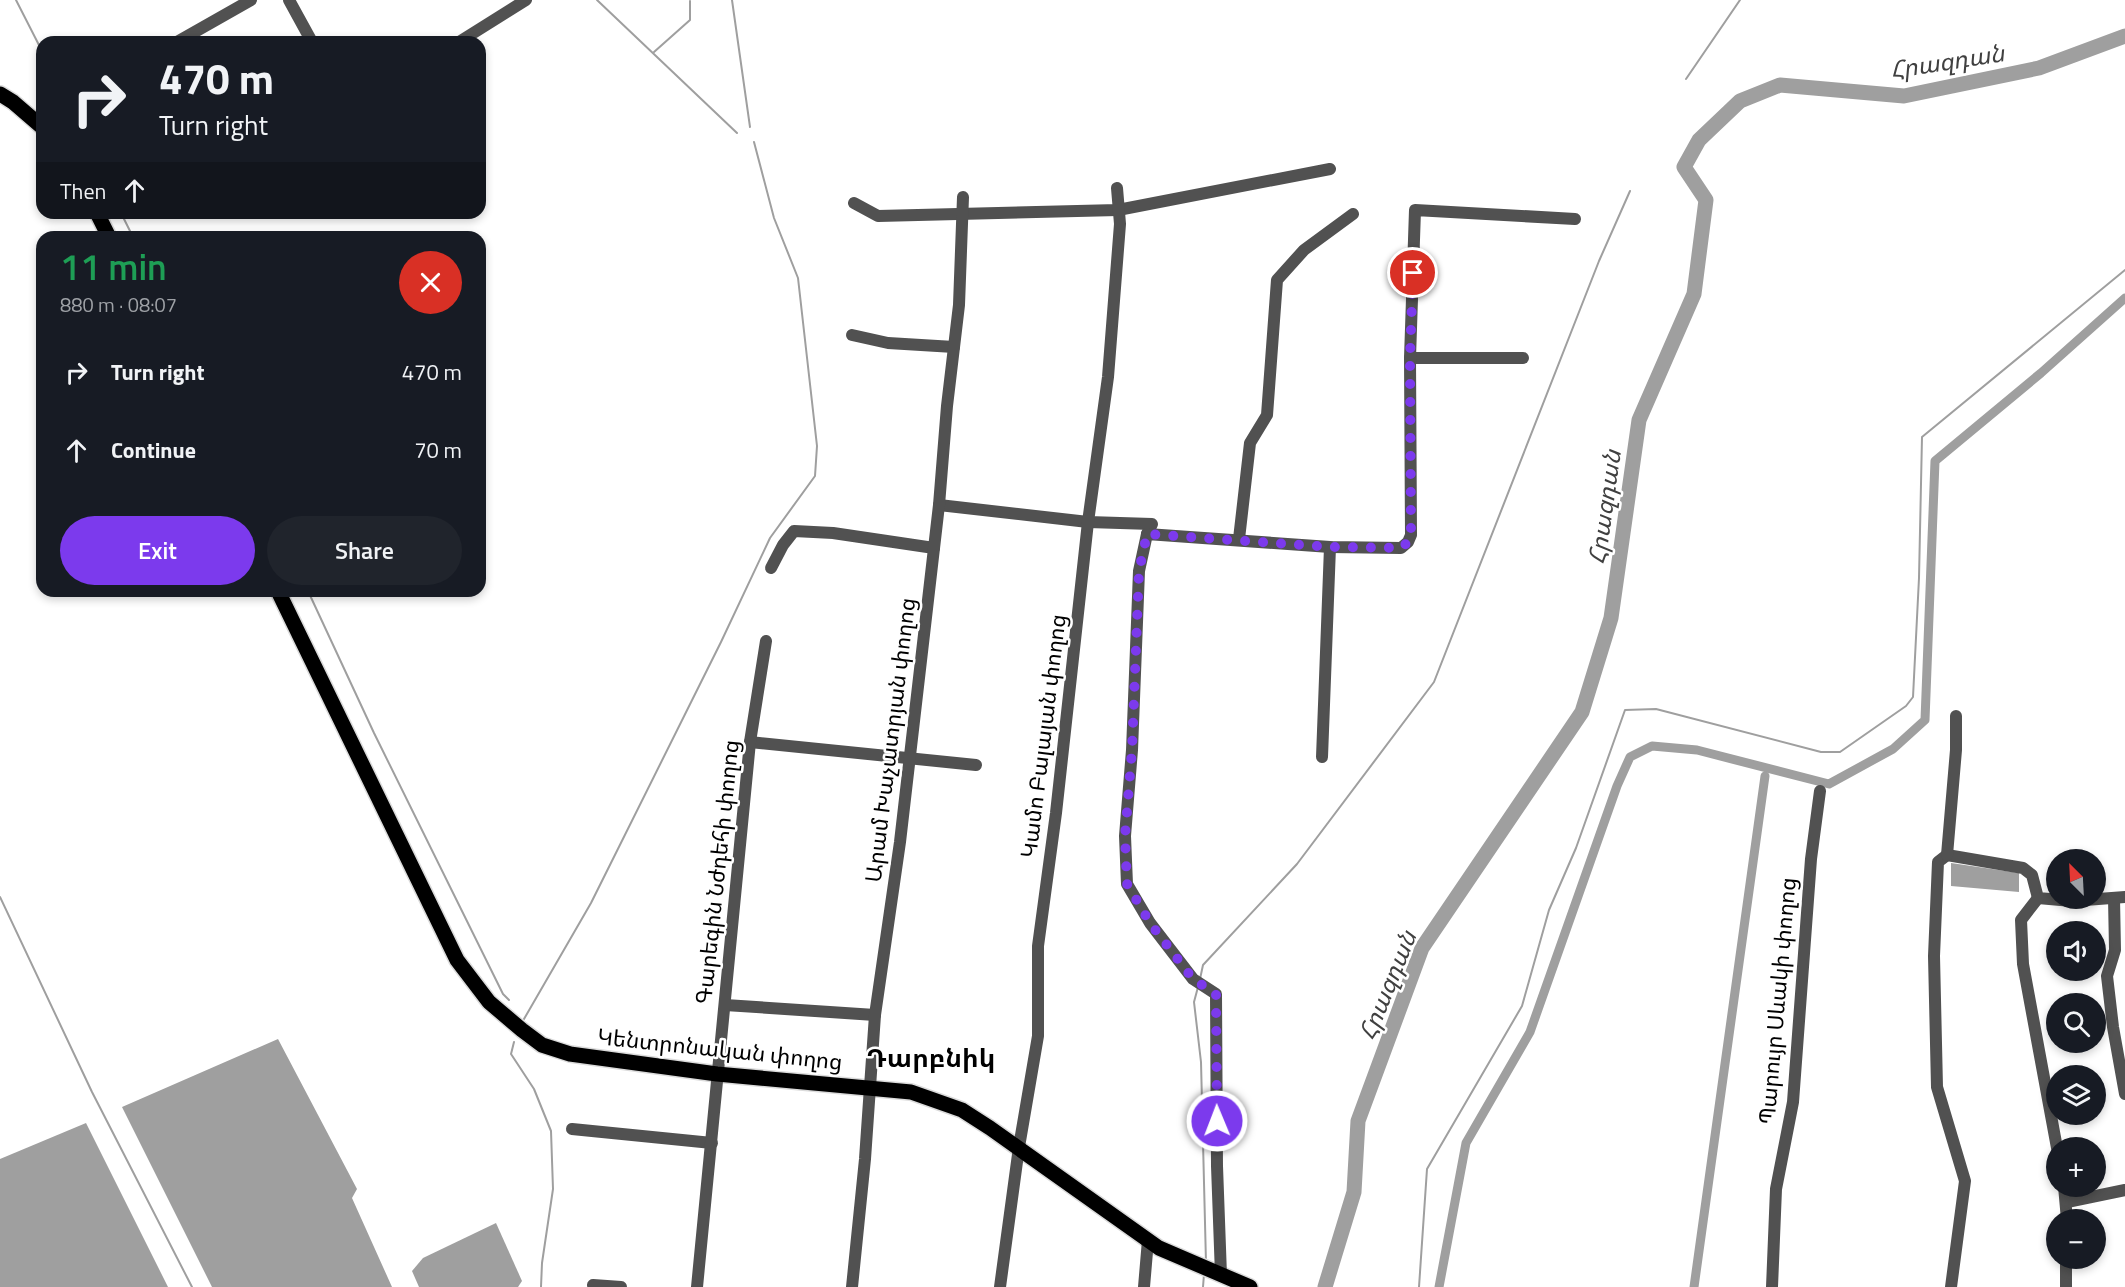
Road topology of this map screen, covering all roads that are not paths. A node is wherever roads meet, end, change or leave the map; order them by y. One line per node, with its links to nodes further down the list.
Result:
1 (251, 0): 4 (street)
2 (289, 0): 5 (street)
3 (525, 0): 6 (street)
4 (188, 36)
5 (309, 36)
6 (468, 36)
7 (0, 94): 8 (main road)
8 (36, 122)
9 (1330, 169): 13 (street)
10 (1117, 188): 13 (street, Կամո Բալայան փողոց)
11 (963, 198): 14 (street, Արամ Խաչատրյան փողոց)
12 (854, 203): 14 (street)
13 (1118, 210): 14 (street); 22 (street, Կամո Բալայան փողոց)
14 (962, 214): 18 (street, Արամ Խաչատրյան փողոց)
15 (1353, 214): 24 (street)
16 (1575, 219): 19 (street)
17 (852, 335): 18 (street)
18 (954, 347): 21 (street, Արամ Խաչատրյան փողոց)
19 (1410, 358): 20 (street); 25 (street)
20 (1523, 358)
21 (939, 505): 22 (street); 26 (street, Արամ Խաչատրյան փողոց)
22 (1088, 522): 23 (street); 47 (street, Կամո Բալայան փողոց)
23 (1147, 534): 24 (street); 54 (street)
24 (1239, 539): 25 (street)
25 (1330, 547): 32 (street)
26 (934, 548): 27 (street); 33 (street, Արամ Խաչատրյան փողոց)
27 (771, 568)
28 (281, 597): 41 (main road, Կենտրոնական փողոց)
29 (766, 641): 31 (street, Գարեգին Նժդեհի փողոց)
30 (1956, 716): 36 (street)
31 (750, 742): 33 (street); 39 (street, Գարեգին Նժդեհի փողոց)
32 (1322, 757)
33 (908, 758): 34 (street); 40 (street, Արամ Խաչատրյան փողոց)
34 (976, 765)
35 (1820, 791): 62 (street, Պարույր Սևակի փողոց)
36 (1947, 855): 37 (street); 63 (street)
37 (2038, 898): 38 (street); 45 (street)
38 (2119, 898): 43 (street)
39 (725, 1005): 40 (street); 41 (street, Գարեգին Նժդեհի փողոց)
40 (875, 1015): 42 (street, Արամ Խաչատրյան փողոց)
41 (717, 1074): 42 (main road, Կենտրոնական փողոց); 46 (street, Գարեգին Նժդեհի փողոց)
42 (869, 1087): 47 (main road, Կենտրոնական փողոց); 58 (street, Արամ Խաչատրյան փողոց)
43 (2125, 1094)
44 (572, 1129): 46 (street)
45 (2055, 1137)
46 (712, 1143): 57 (street, Գարեգին Նժդեհի փողոց)
47 (1019, 1147): 52 (main road, Կենտրոնական փողոց); 59 (street, Կամո Բալայան փողոց)
48 (2125, 1190): 50 (street)
49 (2066, 1197): 50 (street)
50 (2067, 1202): 51 (street)
51 (2067, 1209)
52 (1148, 1240): 54 (main road, Կենտրոնական փողոց); 60 (street)
53 (2066, 1269): 64 (street)
54 (1216, 1274): 61 (main road, Կենտրոնական փողոց)
55 (593, 1285): 56 (street)
56 (621, 1287)
57 (697, 1287)
58 (852, 1287)
59 (1000, 1287)
60 (1144, 1287)
61 (1250, 1287)
62 (1772, 1287)
63 (1951, 1287)
64 (2066, 1287)

